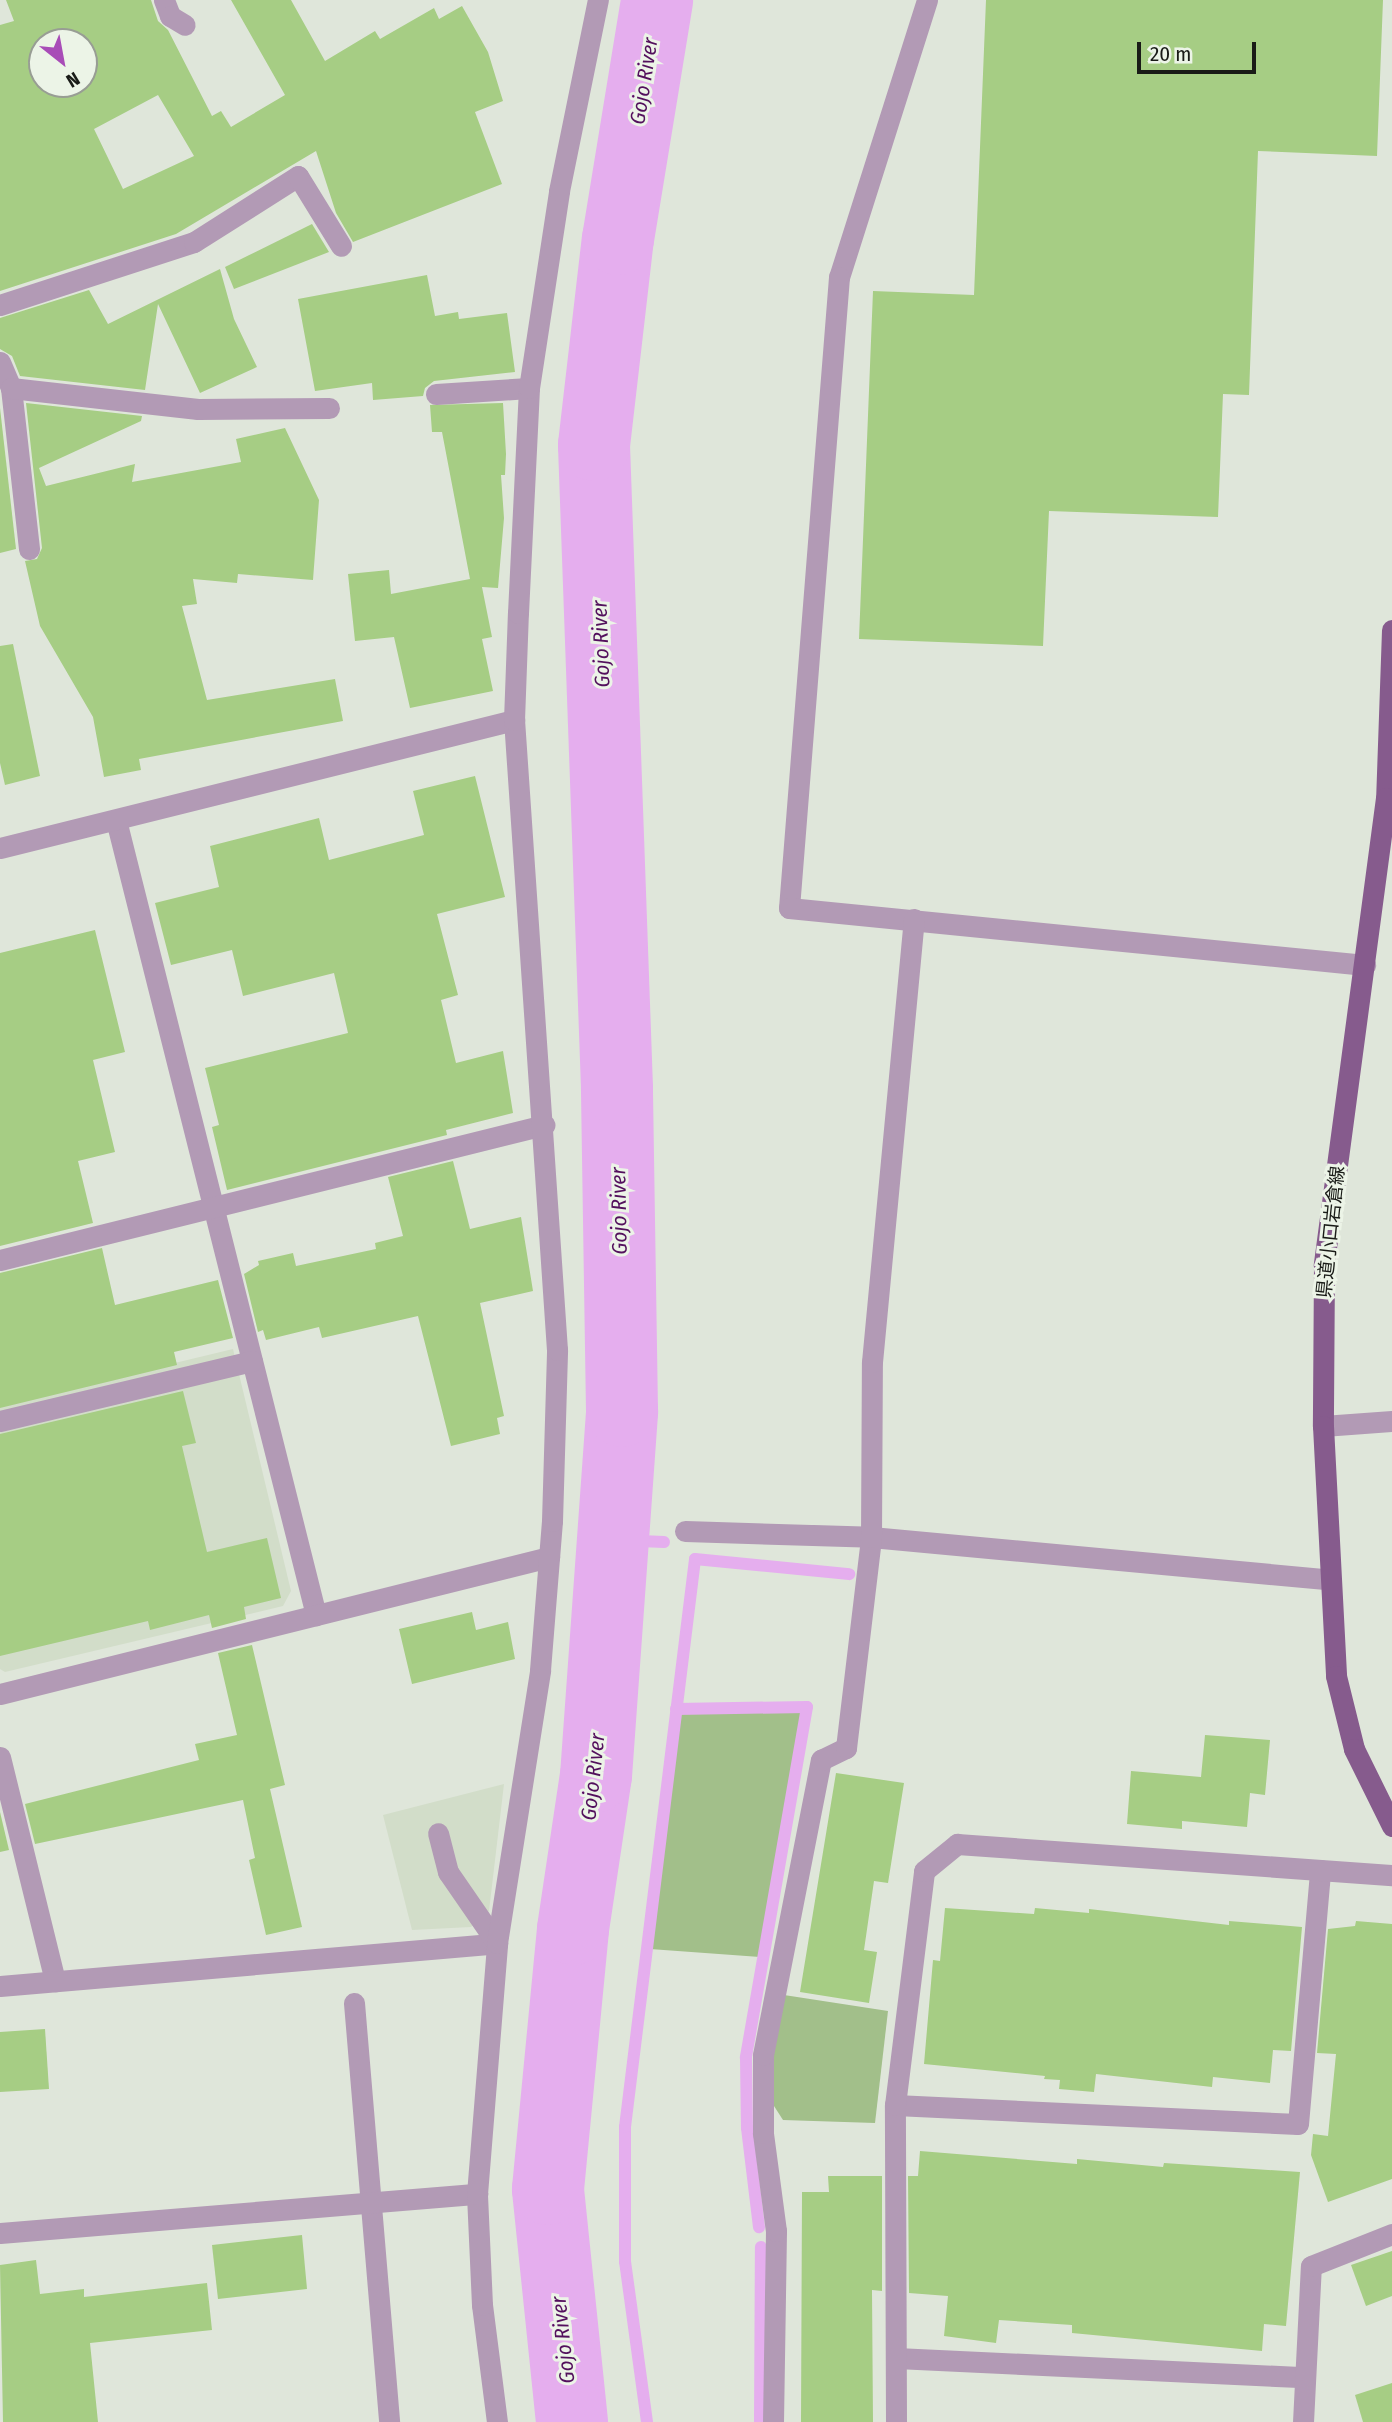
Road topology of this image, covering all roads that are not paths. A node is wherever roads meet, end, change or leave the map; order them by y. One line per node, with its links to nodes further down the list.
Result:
1 (164, 0): 4 (street)
2 (598, 0): 9 (street)
3 (927, 0): 17 (street)
4 (185, 25)
5 (341, 246): 6 (street)
6 (0, 305)
7 (0, 362): 8 (street)
8 (11, 388): 11 (street); 12 (street)
9 (529, 388): 10 (street); 14 (street)
10 (436, 394)
11 (329, 408)
12 (29, 549)
13 (1392, 630): 18 (main road, 県道小口岩倉線)
14 (514, 720): 15 (street); 19 (street)
15 (116, 820): 16 (street); 20 (street)
16 (0, 848)
17 (914, 919): 18 (street); 27 (street)
18 (1365, 965): 25 (main road, 県道小口岩倉線)
19 (544, 1125): 20 (street); 28 (street)
20 (213, 1207): 21 (street); 22 (street)
21 (0, 1261)
22 (252, 1361): 23 (street); 30 (street)
23 (0, 1421)
24 (1392, 1421): 25 (street)
25 (1323, 1426): 29 (main road, 県道小口岩倉線)
26 (685, 1531): 27 (street)
27 (871, 1537): 29 (street); 50 (street)
28 (549, 1557): 30 (street); 37 (street)
29 (1328, 1579): 33 (main road, 県道小口岩倉線)
30 (317, 1615): 31 (street)
31 (0, 1694)
32 (0, 1757): 38 (street)
33 (1392, 1826)
34 (438, 1833): 37 (street)
35 (1320, 1870): 36 (street); 41 (street); 41 (street)
36 (1392, 1875)
37 (497, 1943): 38 (street); 42 (street)
38 (55, 1981): 39 (street)
39 (0, 1986)
40 (354, 2003): 43 (street)
41 (895, 2105): 46 (street)
42 (477, 2194): 43 (street); 49 (street)
43 (371, 2203): 44 (street); 48 (street)
44 (0, 2233)
45 (1392, 2234): 47 (street)
46 (896, 2358): 47 (street); 51 (street)
47 (1305, 2377): 52 (street)
48 (389, 2422)
49 (498, 2422)
50 (773, 2422)
51 (896, 2422)
52 (1303, 2422)

